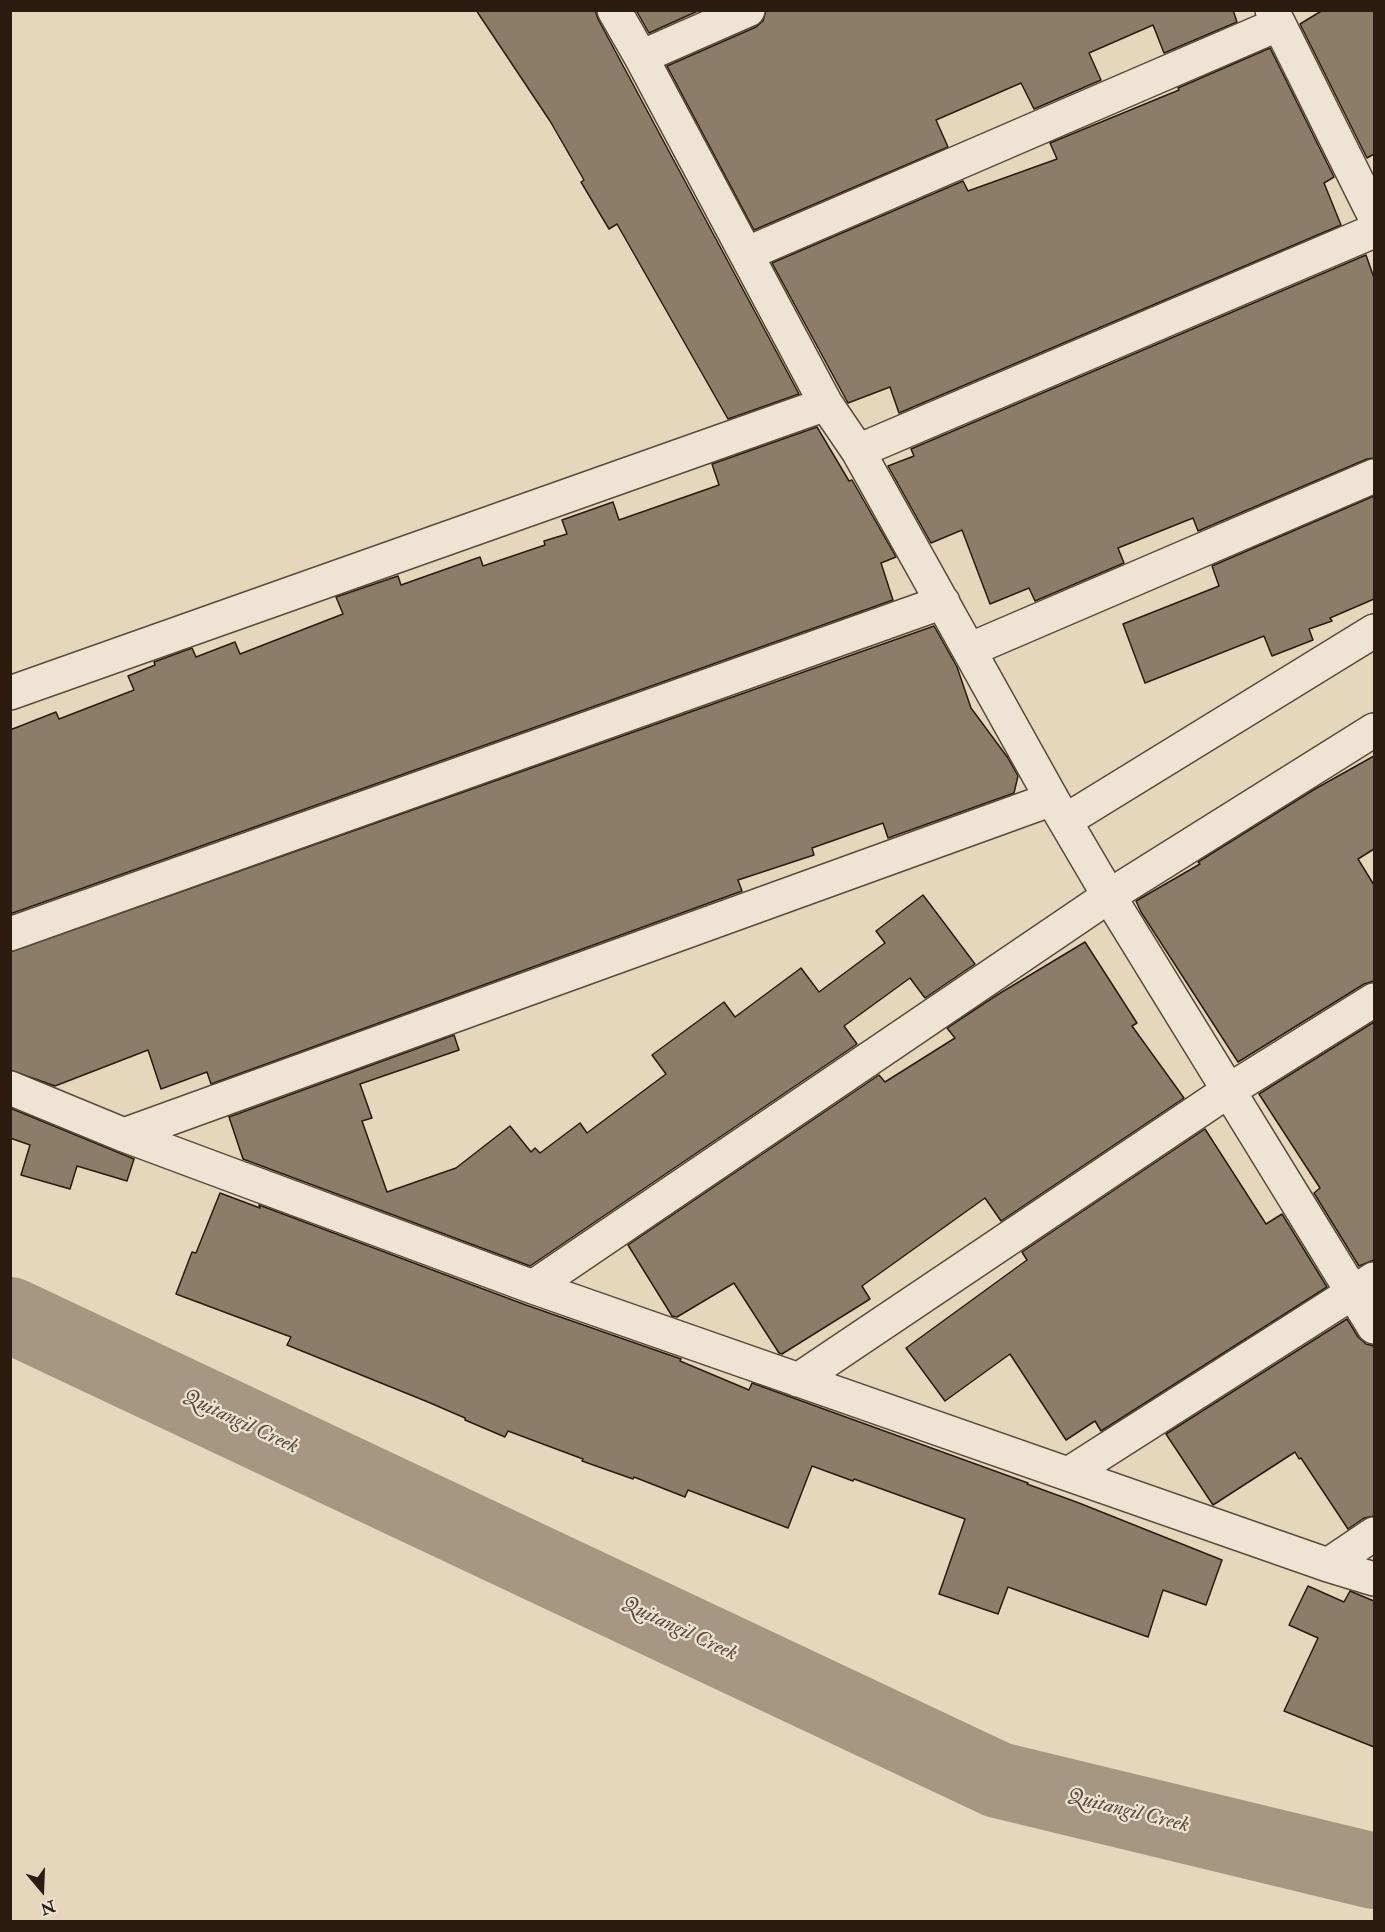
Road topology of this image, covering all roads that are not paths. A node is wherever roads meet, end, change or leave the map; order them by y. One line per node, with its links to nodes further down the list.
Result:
1 (614, 10): 4 (street)
2 (748, 10): 4 (street)
3 (1277, 15): 5 (street); 7 (street)
4 (641, 57): 7 (street)
5 (1370, 195)
6 (1374, 231): 9 (street)
7 (746, 254): 8 (street)
8 (826, 404): 9 (street); 14 (street)
9 (858, 451): 11 (street)
10 (1374, 476): 13 (street)
11 (943, 602): 13 (street); 18 (street)
12 (1374, 631): 16 (street)
13 (969, 650): 16 (street)
14 (10, 693)
15 (1374, 730): 17 (street)
16 (1058, 810): 17 (street); 22 (street)
17 (1109, 896): 21 (street); 24 (street)
18 (10, 934)
19 (1374, 1000): 21 (street)
20 (10, 1088): 22 (street)
21 (1228, 1091): 23 (street); 26 (street)
22 (124, 1135): 24 (street)
23 (1364, 1286): 25 (street); 27 (street)
24 (533, 1287): 26 (street)
25 (1374, 1327)
26 (798, 1380): 27 (street)
27 (1070, 1473): 29 (street)
28 (1374, 1534): 29 (street)
29 (1328, 1564): 30 (street)
30 (1374, 1579)

